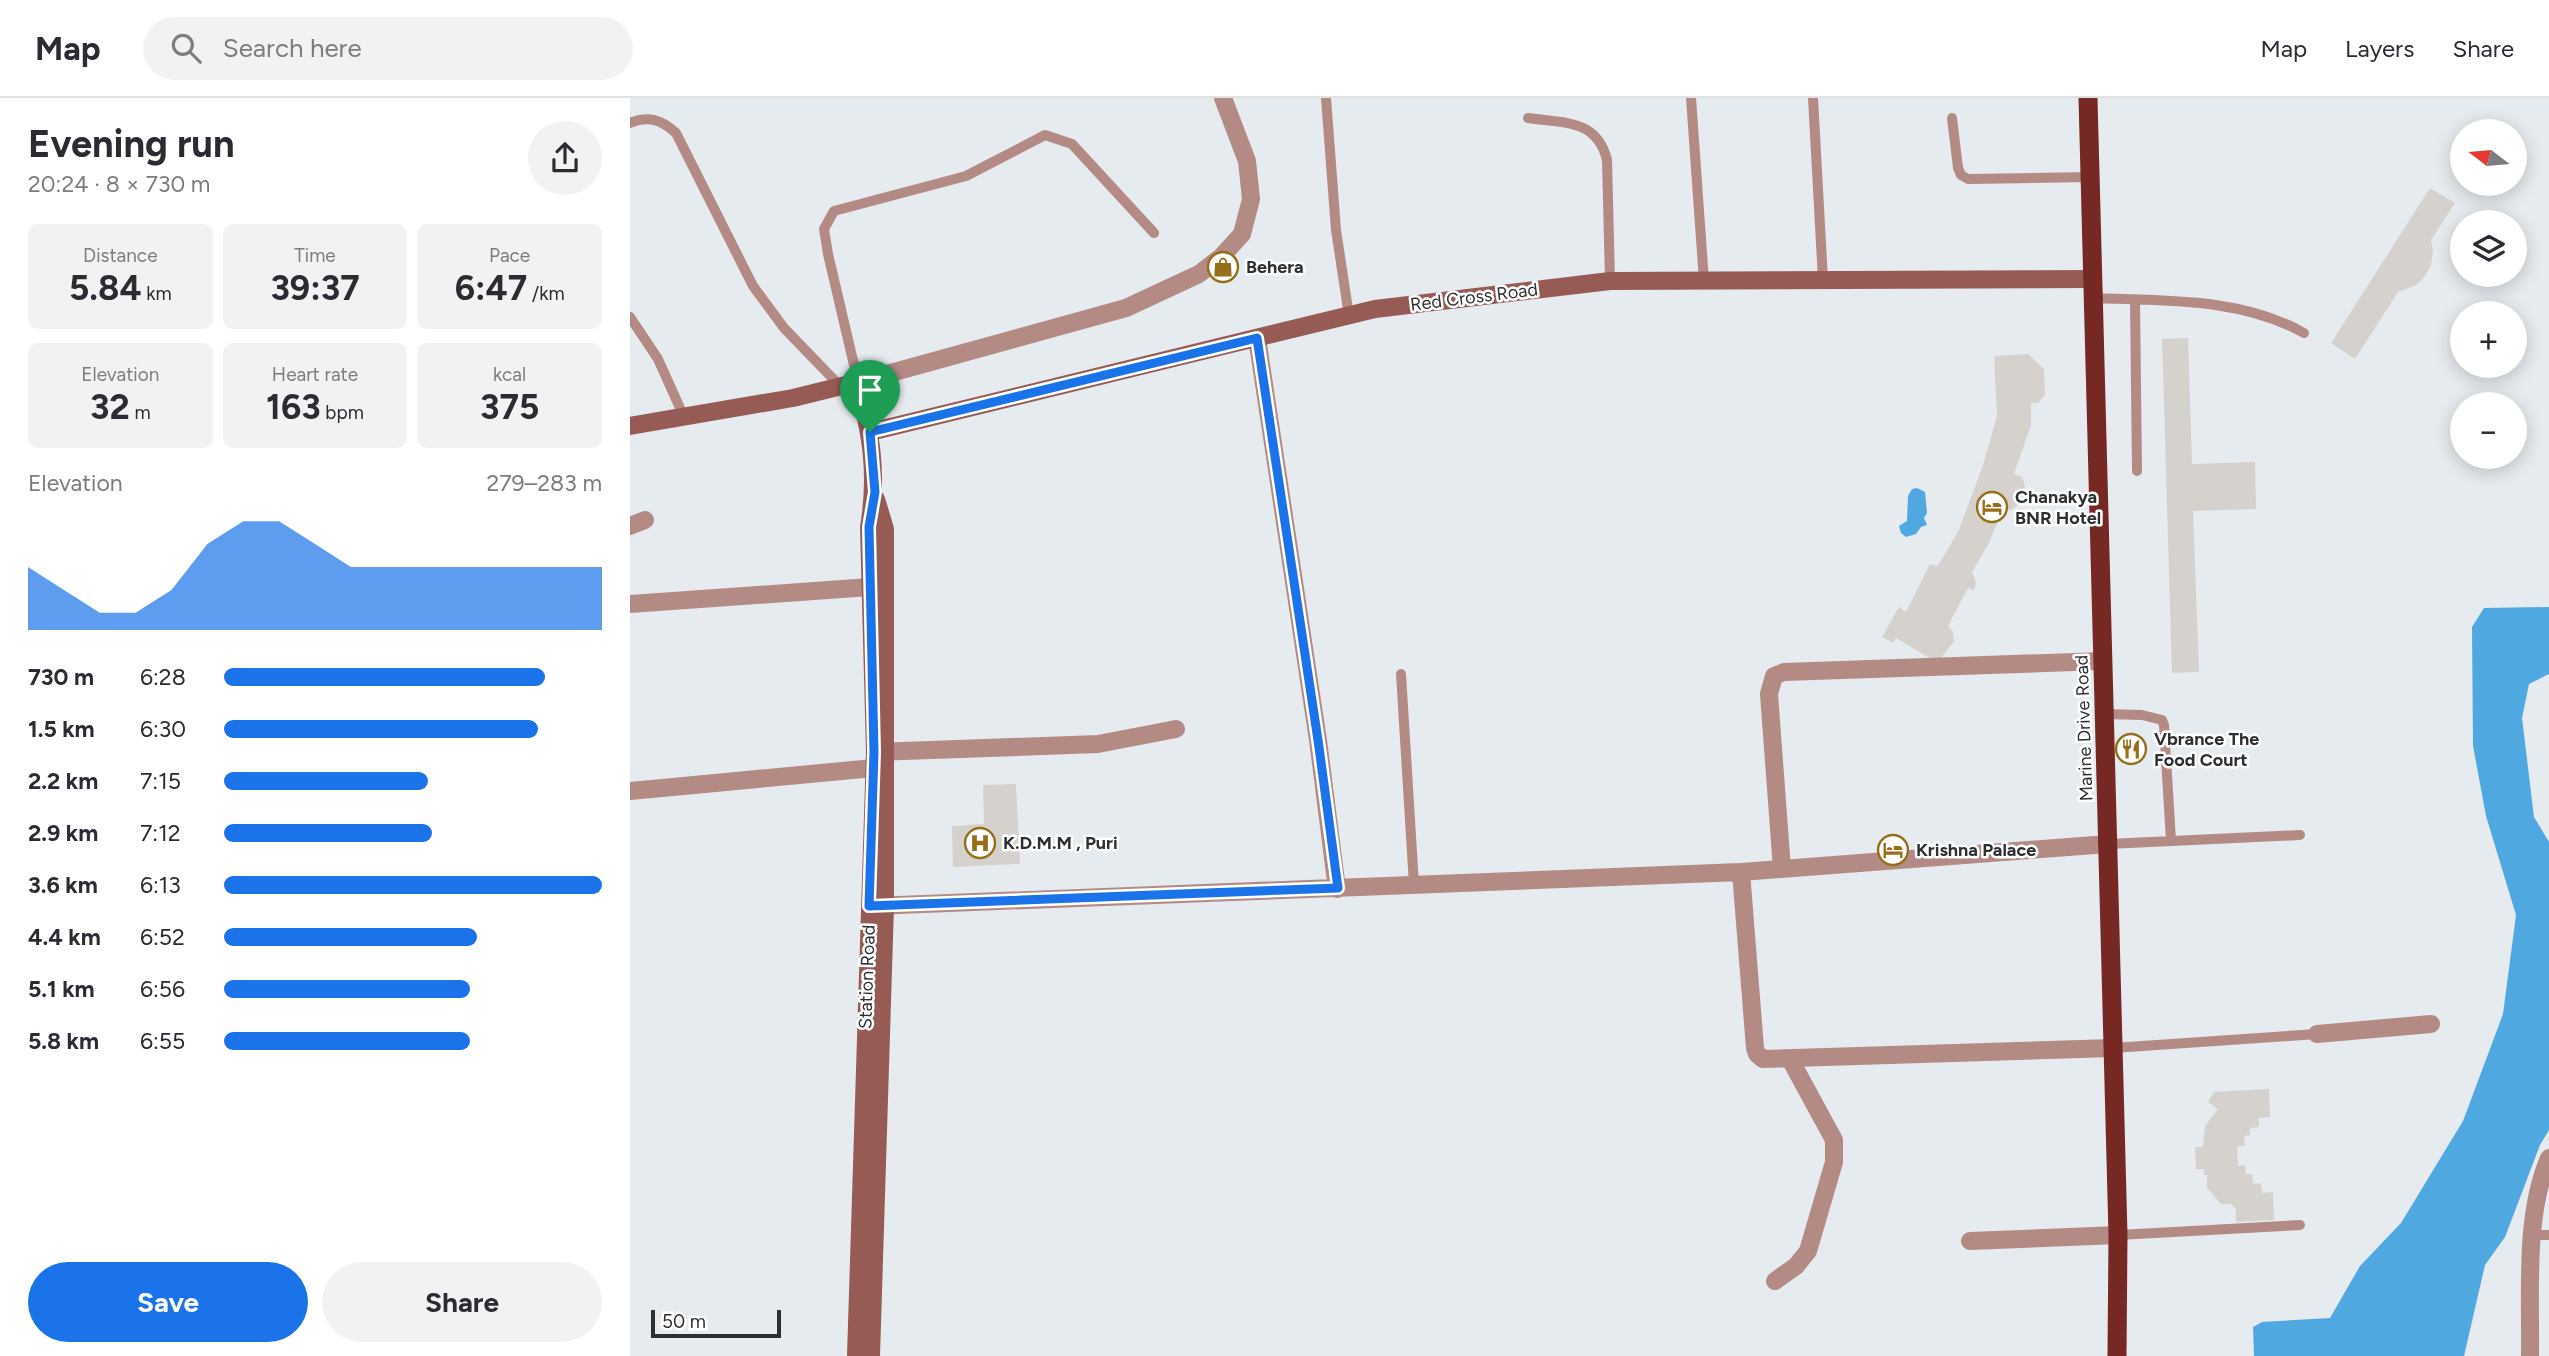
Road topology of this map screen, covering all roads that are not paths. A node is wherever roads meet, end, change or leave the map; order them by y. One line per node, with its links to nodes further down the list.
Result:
1 (1223, 98): 20 (street)
2 (1326, 98): 16 (lane)
3 (1691, 98): 13 (lane)
4 (1813, 98): 11 (lane)
5 (2088, 98): 9 (highway, Marine Drive Road)
6 (1528, 118): 12 (lane)
7 (1952, 118): 9 (lane)
8 (630, 123): 20 (lane)
9 (2090, 177): 14 (highway, Marine Drive Road)
10 (1154, 233): 20 (lane)
11 (1823, 280): 13 (main road, Red Cross Road); 14 (main road, Red Cross Road)
12 (1610, 281): 13 (main road, Red Cross Road); 16 (main road, Red Cross Road)
13 (1704, 281)
14 (2092, 289): 15 (lane); 28 (highway, Marine Drive Road)
15 (2135, 300): 18 (lane); 24 (lane)
16 (1349, 316): 19 (main road, Red Cross Road)
17 (630, 317): 21 (lane)
18 (2304, 334)
19 (1257, 338): 23 (main road, Red Cross Road); 40 (street)
20 (849, 385): 21 (main road); 23 (main road, Station Road)
21 (684, 417): 22 (main road)
22 (630, 426)
23 (870, 432): 25 (main road, Station Road)
24 (2137, 471)
25 (875, 492): 26 (main road, Station Road); 32 (main road)
26 (870, 587): 27 (street); 32 (main road, Station Road)
27 (630, 604)
28 (2103, 661): 30 (highway, Marine Drive Road); 37 (street)
29 (1401, 674): 39 (lane)
30 (2105, 714): 35 (lane); 36 (highway, Marine Drive Road)
31 (1176, 729): 32 (street)
32 (878, 757): 33 (street); 41 (main road, Station Road)
33 (630, 791)
34 (2300, 835): 35 (lane)
35 (2171, 841): 36 (lane)
36 (2108, 844): 37 (street); 44 (highway, Marine Drive Road)
37 (1782, 869): 38 (street)
38 (1741, 872): 39 (street); 45 (street)
39 (1414, 886): 40 (street)
40 (1338, 888): 41 (street)
41 (877, 906): 52 (main road, Station Road); 53 (main road)
42 (2431, 1024): 43 (street)
43 (2317, 1034): 44 (lane)
44 (2113, 1048): 45 (street); 48 (highway, Marine Drive Road)
45 (1790, 1059): 51 (street)
46 (2549, 1158): 49 (street)
47 (2300, 1225): 48 (lane)
48 (2118, 1235): 50 (street); 54 (highway, Marine Drive Road)
49 (2541, 1235): 55 (street)
50 (1970, 1241)
51 (1775, 1281)
52 (856, 1356)
53 (871, 1356)
54 (2117, 1356)
55 (2530, 1356)

